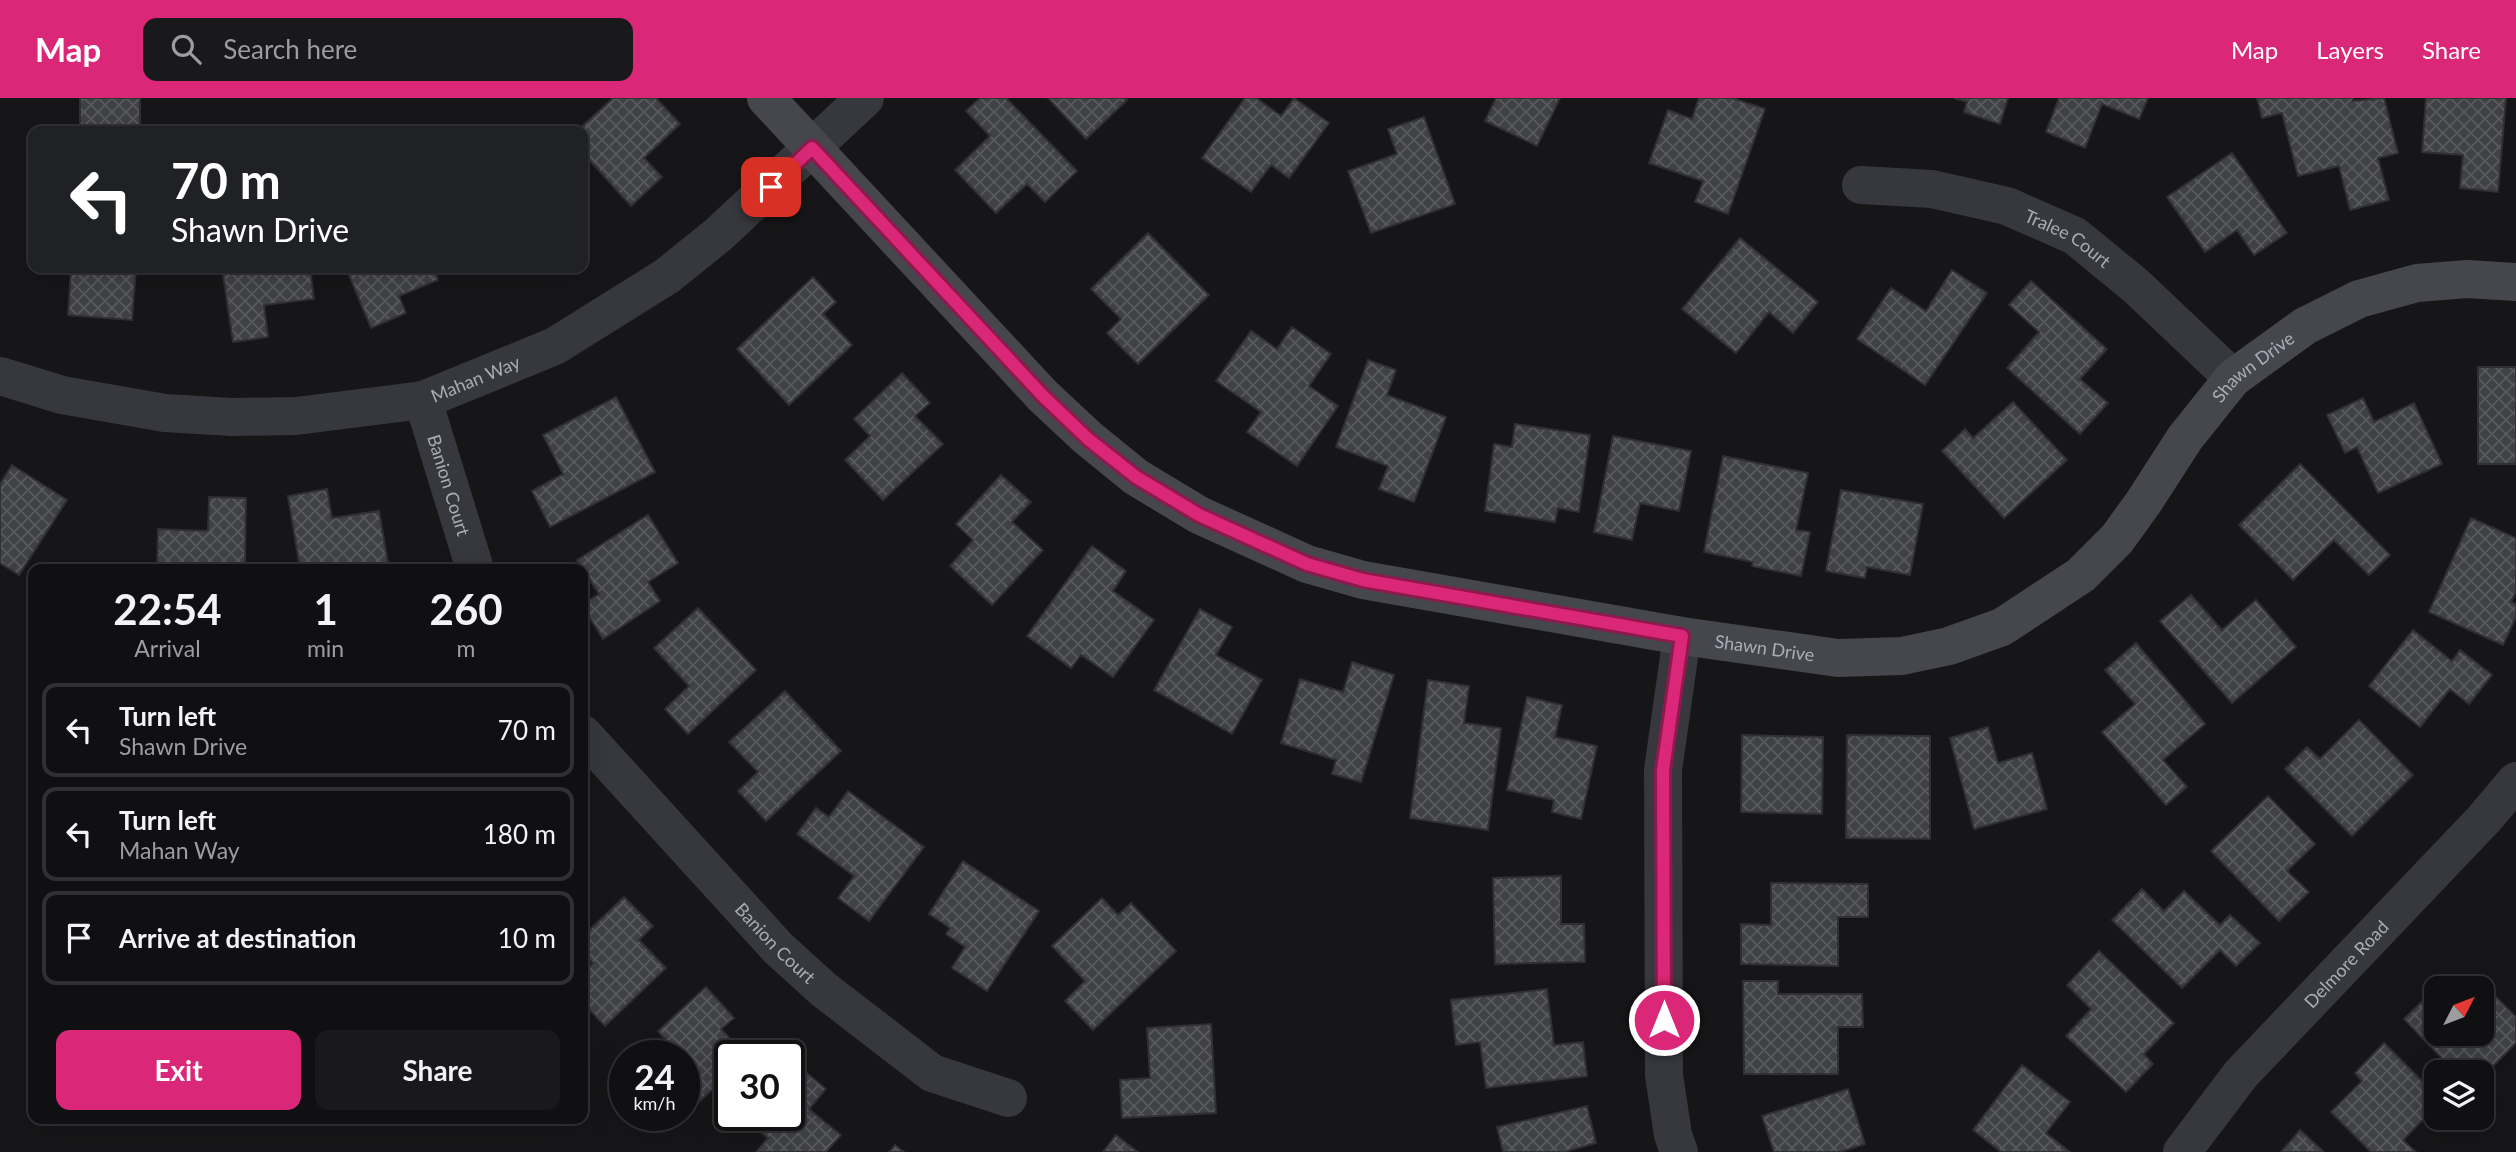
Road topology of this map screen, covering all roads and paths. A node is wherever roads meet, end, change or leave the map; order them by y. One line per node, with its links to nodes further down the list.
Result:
1 (766, 98): 3 (street, Shawn Drive)
2 (865, 98): 3 (street, Mahan Way)
3 (812, 148): 8 (street, Mahan Way); 10 (street, Shawn Drive)
4 (1861, 185): 7 (street, Tralee Court)
5 (2516, 282): 7 (street, Shawn Drive)
6 (0, 376): 8 (street, Mahan Way)
7 (2233, 378): 10 (street, Shawn Drive)
8 (423, 400): 9 (street, Banion Court)
9 (473, 564)
10 (1682, 636): 14 (street)
11 (588, 739): 13 (street, Banion Court)
12 (2516, 781): 15 (street, Delmore Road)
13 (1008, 1098)
14 (1679, 1152)
15 (2182, 1152)

